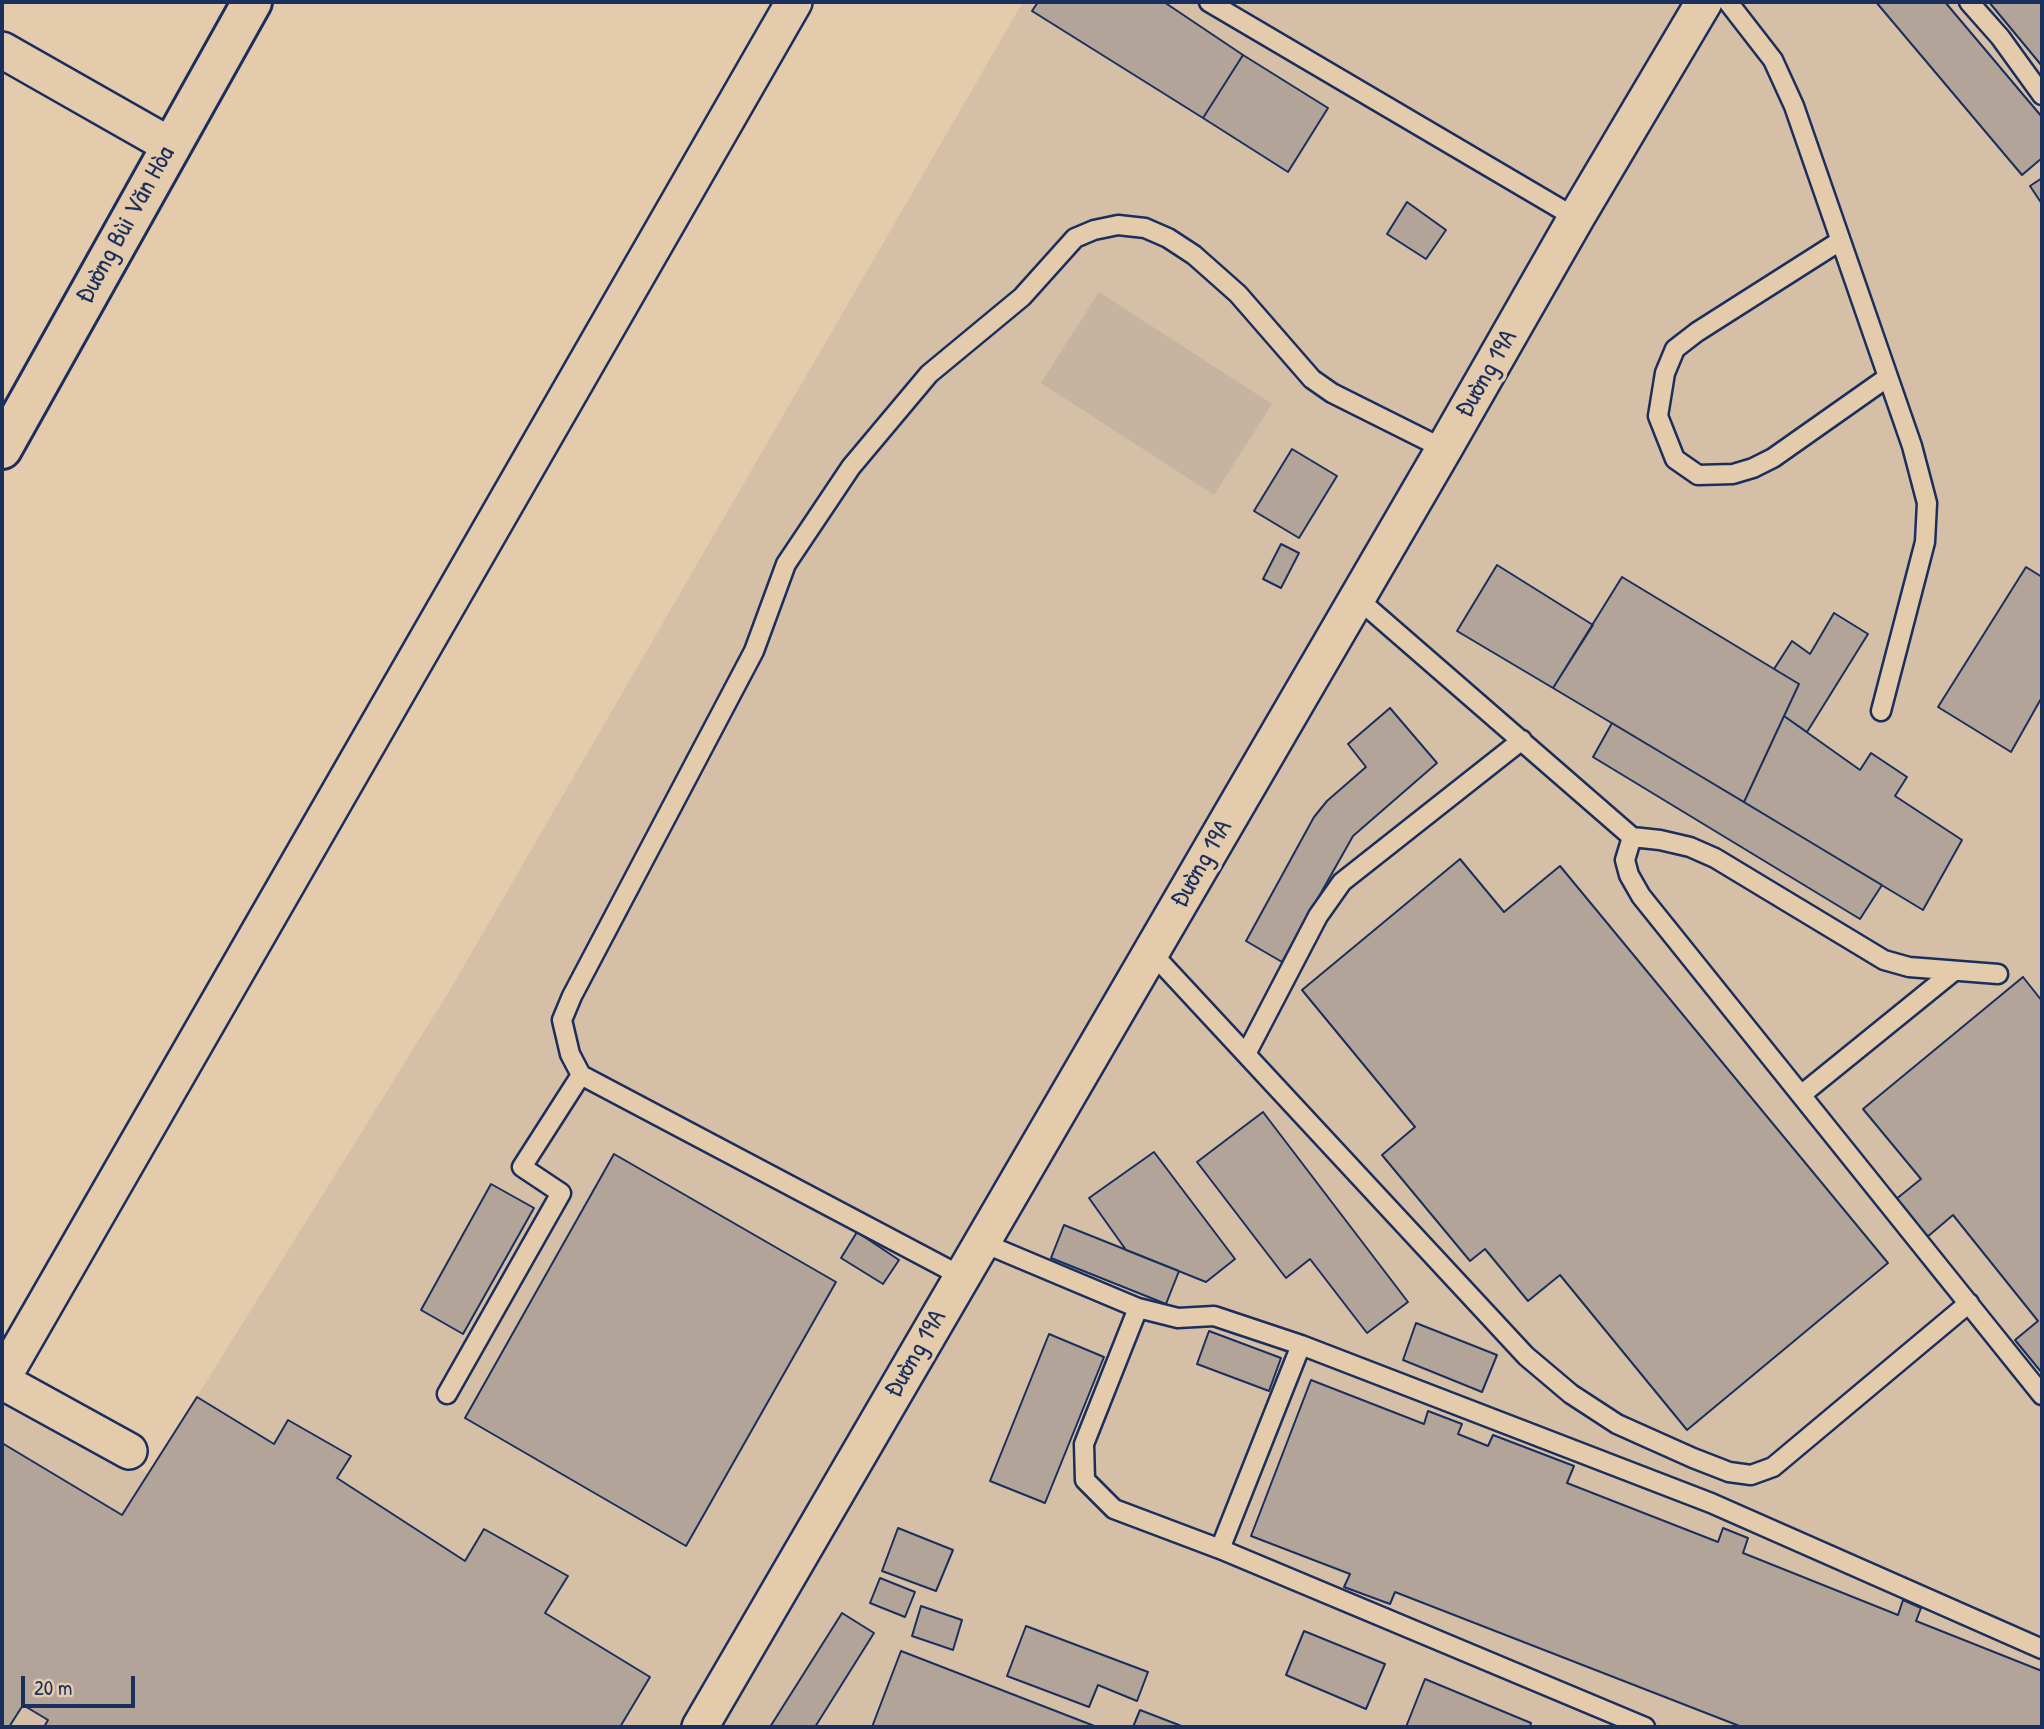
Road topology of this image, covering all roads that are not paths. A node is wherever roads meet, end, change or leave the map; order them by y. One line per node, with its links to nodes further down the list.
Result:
1 (252, 2): 9 (main road, Đường Bùi Văn Hòa)
2 (794, 2): 30 (street)
3 (1209, 2): 10 (lane)
4 (1704, 2): 10 (street, Đường 19A)
5 (1728, 2): 11 (lane)
6 (1969, 2): 8 (lane)
7 (2, 50): 9 (street)
8 (2042, 95)
9 (171, 146): 13 (main road, Đường Bùi Văn Hòa)
10 (1576, 218): 14 (street, Đường 19A)
11 (1840, 241): 12 (lane); 12 (lane)
12 (1888, 377): 16 (lane)
13 (2, 449)
14 (1444, 449): 15 (street, Đường 19A); 23 (lane)
15 (1357, 597): 17 (lane); 19 (street, Đường 19A)
16 (1881, 711)
17 (1522, 740): 18 (lane); 22 (lane)
18 (1632, 837): 20 (lane); 24 (lane)
19 (1151, 952): 22 (lane); 25 (street, Đường 19A)
20 (1954, 971): 21 (lane); 24 (lane)
21 (1998, 974)
22 (1246, 1054): 27 (lane)
23 (582, 1075): 26 (lane); 31 (lane)
24 (1801, 1095): 27 (lane)
25 (981, 1242): 26 (street, Đường 19A); 28 (lane)
26 (961, 1276): 36 (street, Đường 19A)
27 (1969, 1303): 32 (lane)
28 (1138, 1308): 29 (lane); 34 (lane)
29 (1301, 1345): 34 (lane); 35 (lane)
30 (2, 1380): 33 (street)
31 (447, 1394)
32 (2042, 1395)
33 (129, 1451)
34 (1220, 1549): 37 (lane)
35 (2042, 1649)
36 (700, 1727)
37 (1645, 1727)

